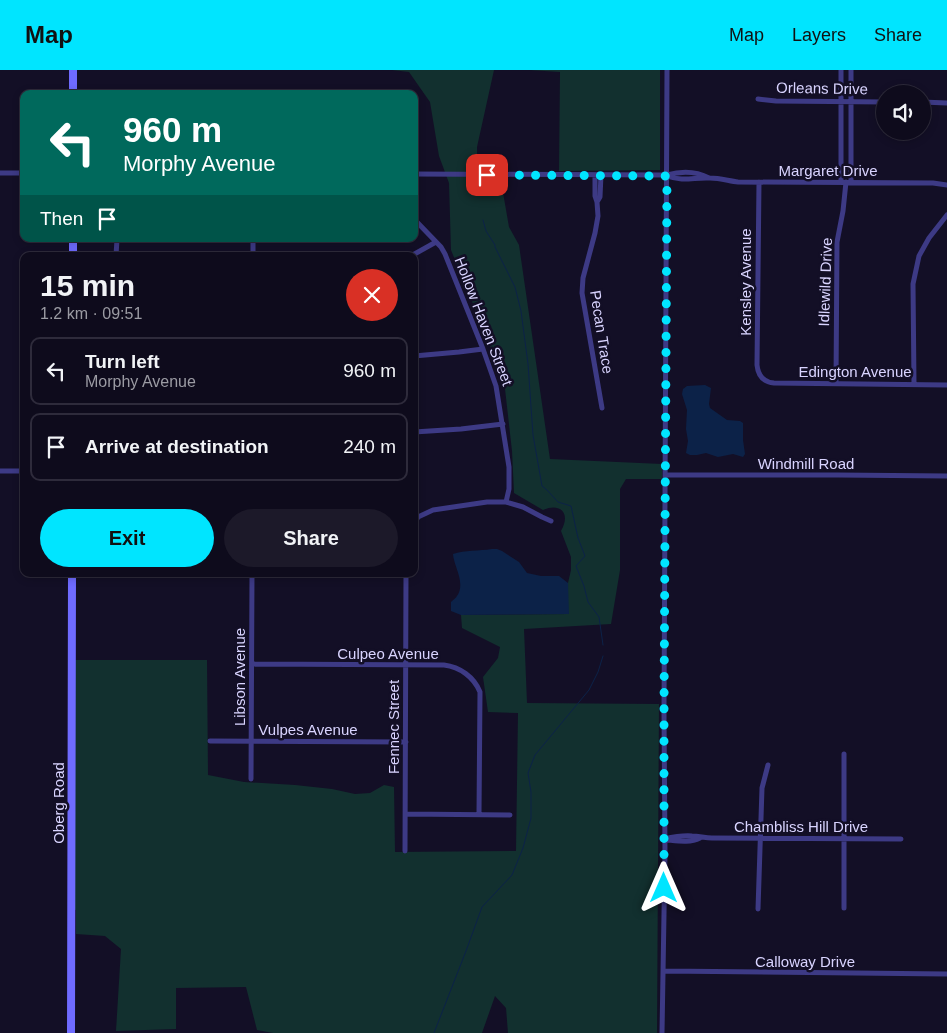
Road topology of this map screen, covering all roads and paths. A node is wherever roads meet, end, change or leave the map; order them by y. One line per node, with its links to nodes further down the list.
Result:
1 (73, 70): 5 (street)
2 (667, 70): 16 (street)
3 (841, 70): 7 (street)
4 (851, 70): 8 (street)
5 (73, 90)
6 (758, 99): 7 (street, Orleans Drive)
7 (840, 102): 8 (street, Orleans Drive); 18 (street)
8 (851, 102): 9 (street, Orleans Drive); 18 (street)
9 (876, 102)
10 (931, 102): 11 (street)
11 (947, 103)
12 (0, 173): 13 (street)
13 (20, 173)
14 (418, 174): 15 (street, Margaret Drive)
15 (598, 175): 16 (street, Margaret Drive); 30 (street, Pecan Trace)
16 (667, 176): 17 (street, Margaret Drive); 35 (street)
17 (758, 182): 18 (street, Margaret Drive); 26 (street, Kensley Avenue)
18 (846, 182): 19 (street, Margaret Drive); 27 (street, Idlewild Drive)
19 (947, 184)
20 (947, 215): 28 (street)
21 (418, 223): 22 (street, Hollow Haven Street)
22 (436, 242): 23 (street); 24 (street, Hollow Haven Street)
23 (418, 252)
24 (483, 348): 25 (street); 31 (street, Hollow Haven Street)
25 (418, 356)
26 (763, 380): 27 (street, Edington Avenue)
27 (836, 383): 28 (street, Edington Avenue)
28 (914, 384): 29 (street, Edington Avenue)
29 (947, 385)
30 (602, 408)
31 (503, 424): 32 (street); 37 (street, Hollow Haven Street)
32 (418, 432)
33 (0, 471): 34 (street)
34 (20, 471)
35 (665, 475): 36 (street, Windmill Road); 56 (street)
36 (947, 476)
37 (506, 502): 38 (street); 39 (street)
38 (418, 517)
39 (551, 521)
40 (72, 577): 63 (street, Oberg Road)
41 (252, 577): 43 (street, Libson Avenue)
42 (406, 577): 44 (street, Fennec Street)
43 (252, 664): 44 (street, Culpeo Avenue); 46 (street, Libson Avenue)
44 (406, 665): 47 (street, Fennec Street); 52 (street, Culpeo Avenue)
45 (210, 741): 46 (street, Vulpes Avenue)
46 (252, 741): 47 (street, Vulpes Avenue); 50 (street, Libson Avenue)
47 (406, 742): 51 (street, Fennec Street)
48 (844, 754): 55 (street)
49 (768, 765): 54 (street)
50 (251, 779)
51 (405, 814): 52 (street); 58 (street, Fennec Street)
52 (479, 814): 53 (street)
53 (510, 815)
54 (760, 838): 55 (street, Chambliss Hill Drive); 56 (street, Chambliss Hill Drive); 60 (street)
55 (844, 838): 57 (street, Chambliss Hill Drive); 59 (street)
56 (664, 839): 61 (street)
57 (901, 839)
58 (405, 851)
59 (844, 908)
60 (758, 909)
61 (664, 971): 62 (street, Calloway Drive); 64 (street)
62 (947, 974)
63 (71, 1033)
64 (662, 1033)

